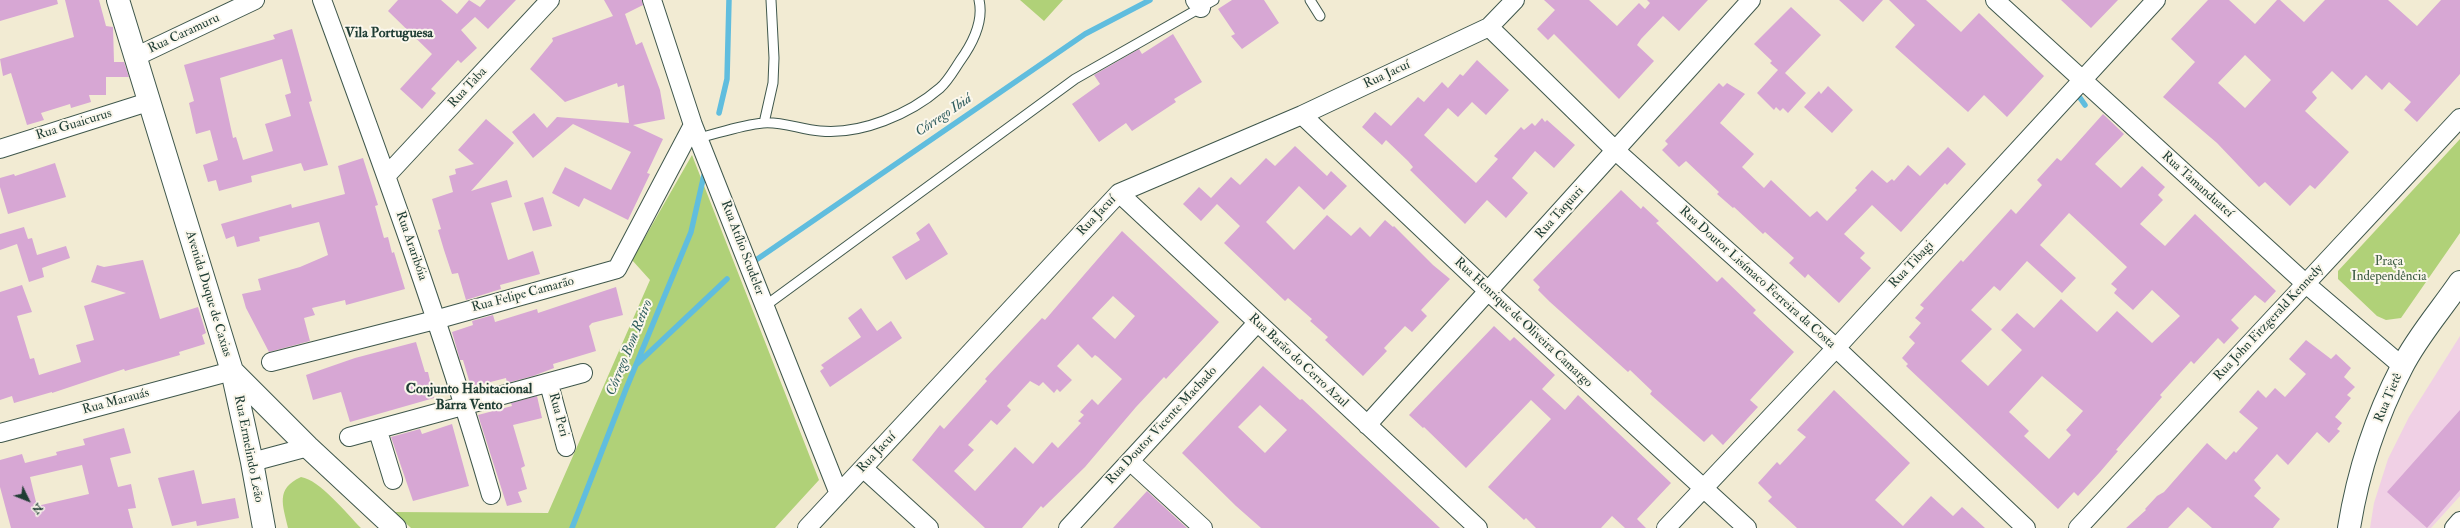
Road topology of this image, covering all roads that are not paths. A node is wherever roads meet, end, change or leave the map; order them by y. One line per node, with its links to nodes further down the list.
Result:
1 (118, 0): 16 (street, Avenida Duque de Caxias)
2 (255, 0): 16 (street, Rua Caramuru)
3 (322, 0): 25 (street, Rua Araribóia)
4 (550, 0): 25 (street, Rua Taba)
5 (652, 0): 22 (street, Rua Atílio Scudeler)
6 (771, 0): 21 (lane)
7 (980, 0): 21 (lane)
8 (1310, 0): 14 (lane)
9 (1515, 0): 15 (street, Rua Jacuí)
10 (1751, 0): 24 (street, Rua Taquari)
11 (1995, 0): 17 (street, Rua Tamanduateí)
12 (2156, 0): 17 (street, Rua Tibagi)
13 (1203, 3): 30 (lane)
14 (1320, 16)
15 (1489, 27): 19 (street, Rua Jacuí); 24 (street, Rua Doutor Lisímaco Ferreira da Costa)
16 (135, 57): 18 (street, Avenida Duque de Caxias)
17 (2082, 80): 28 (street, Rua Tamanduateí); 33 (street, Rua Tibagi)
18 (148, 102): 23 (street, Rua Guaicurus); 36 (street, Avenida Duque de Caxias)
19 (1302, 115): 26 (street, Rua Jacuí); 29 (street, Rua Henrique de Oliveira Camargo)
20 (2460, 118): 28 (street, Rua John Fitzgerald Kennedy)
21 (764, 123): 22 (lane)
22 (696, 132): 30 (street, Rua Atílio Scudeler); 31 (street, Rua Felipe Camarão)
23 (0, 149)
24 (1616, 151): 29 (street, Rua Taquari); 33 (street, Rua Doutor Lisímaco Ferreira da Costa)
25 (387, 175): 31 (street, Rua Araribóia)
26 (1119, 193): 32 (street, Rua Barão do Cerro Azul); 48 (street, Rua Jacuí)
27 (2460, 282): 35 (street, Rua Tietê)
28 (2306, 284): 35 (street, Rua Tamanduateí); 64 (street, Rua John Fitzgerald Kennedy)
29 (1489, 292): 40 (street, Rua Taquari); 50 (street, Rua Henrique de Oliveira Camargo)
30 (765, 306): 51 (street, Rua Atílio Scudeler)
31 (435, 320): 34 (street, Rua Felipe Camarão); 39 (street, Rua Araribóia)
32 (1257, 323): 40 (street, Rua Barão do Cerro Azul); 46 (street, Rua Doutor Vicente Machado)
33 (1836, 348): 50 (street, Rua Tibagi); 63 (street, Rua Doutor Lisímaco Ferreira da Costa)
34 (271, 362)
35 (2402, 366): 65 (street, Rua Tietê)
36 (232, 371): 42 (street, Rua Marauás); 44 (street, Avenida Duque de Caxias); 47 (street, Rua Ermelindo Leão)
37 (583, 373): 38 (street, Rua Peri)
38 (550, 384): 39 (street, Rua Peri); 45 (street, Rua Peri)
39 (465, 407): 41 (street, Rua Peri); 52 (street, Rua Araribóia)
40 (1367, 425): 60 (street, Rua Barão do Cerro Azul)
41 (378, 431): 43 (street, Rua Peri); 49 (street)
42 (0, 433)
43 (350, 437)
44 (308, 447): 47 (street); 55 (street, Avenida Duque de Caxias)
45 (566, 447)
46 (1130, 461): 58 (street, Rua Doutor Vicente Machado); 59 (street)
47 (252, 462): 54 (street, Rua Ermelindo Leão)
48 (863, 468): 51 (street, Rua Jacuí); 57 (street)
49 (394, 480)
50 (1704, 488): 61 (street, Rua Tibagi); 62 (street, Rua Henrique de Oliveira Camargo)
51 (839, 494): 56 (street, Rua Jacuí)
52 (491, 495)
53 (2460, 521): 66 (street)
54 (264, 528)
55 (395, 528)
56 (807, 528)
57 (929, 528)
58 (1068, 528)
59 (1203, 528)
60 (1478, 528)
61 (1666, 528)
62 (1746, 528)
63 (2026, 528)
64 (2078, 528)
65 (2349, 528)
66 (2454, 528)

